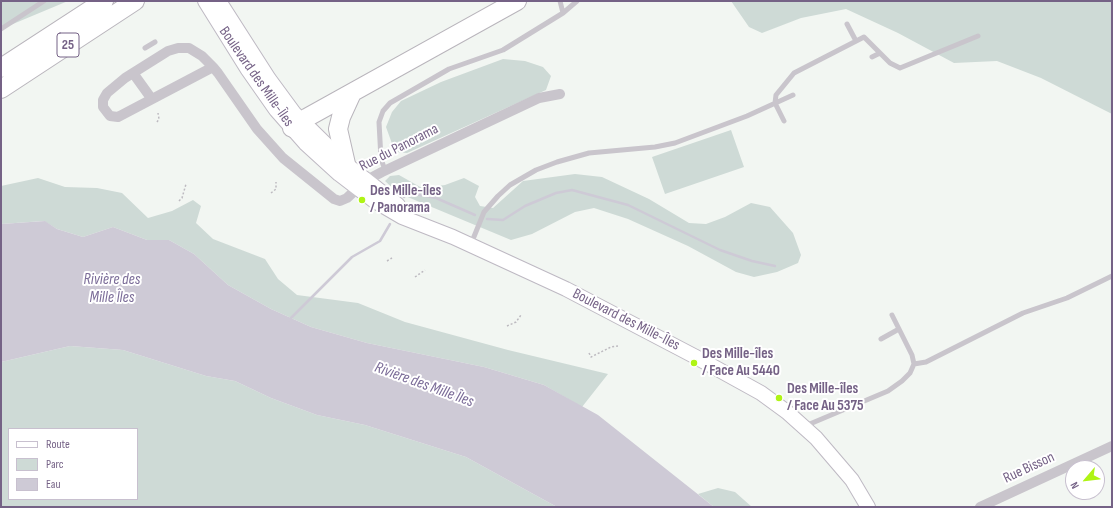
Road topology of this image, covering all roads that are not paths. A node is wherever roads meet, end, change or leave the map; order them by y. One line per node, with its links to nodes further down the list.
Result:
1 (44, 1): 12 (lane)
2 (104, 1): 20 (highway, 25)
3 (135, 1): 22 (highway, 25)
4 (205, 1): 28 (street, Boulevard des Mille-Îles)
5 (219, 1): 28 (street, Boulevard des Mille-Îles)
6 (498, 1): 28 (highway)
7 (517, 1): 23 (highway)
8 (560, 1): 10 (lane)
9 (578, 1): 10 (lane)
10 (563, 13): 31 (lane)
11 (847, 24): 14 (lane)
12 (1, 29)
13 (978, 36): 17 (lane)
14 (856, 41): 17 (lane); 27 (lane)
15 (155, 42): 16 (lane)
16 (145, 48)
17 (880, 53): 18 (lane)
18 (872, 57)
19 (213, 67): 21 (street, Rue du Panorama); 26 (street, Rue du Panorama); 32 (street, Rue du Panorama)
20 (1, 68)
21 (133, 73): 26 (street); 26 (street, Rue du Panorama)
22 (1, 89)
23 (352, 93): 28 (highway); 30 (highway)
24 (560, 94): 31 (street, Rue du Panorama)
25 (793, 95): 27 (lane)
26 (151, 98)
27 (775, 103): 29 (lane); 33 (lane)
28 (293, 121): 30 (street, Boulevard des Mille-Îles); 32 (street, Boulevard des Mille-Îles)
29 (784, 121)
30 (346, 164): 32 (street, Boulevard des Mille-Îles)
31 (385, 170): 32 (street, Rue du Panorama)
32 (361, 184): 33 (street, Boulevard des Mille-Îles)
33 (471, 245): 39 (street, Boulevard des Mille-Îles)
34 (1112, 276): 38 (lane)
35 (892, 315): 36 (lane)
36 (899, 329): 37 (lane); 38 (lane)
37 (881, 339)
38 (914, 364): 39 (lane)
39 (805, 427): 41 (street, Boulevard des Mille-Îles)
40 (1112, 446): 42 (street, Rue Bisson)
41 (868, 507)
42 (980, 507)

